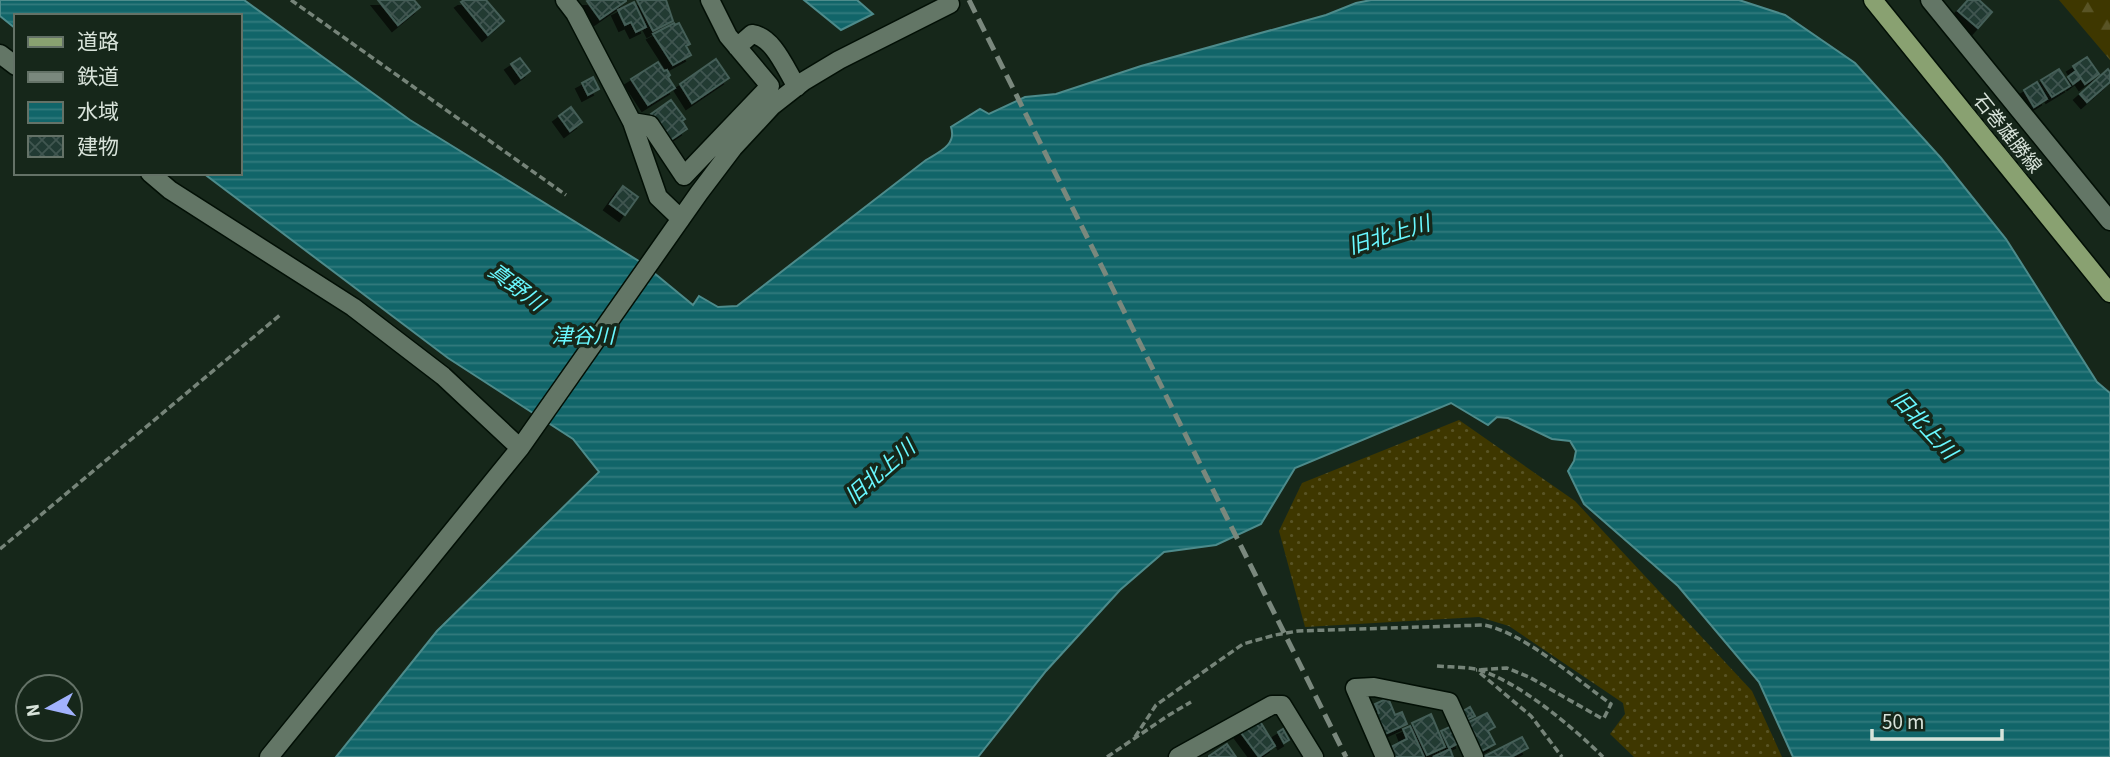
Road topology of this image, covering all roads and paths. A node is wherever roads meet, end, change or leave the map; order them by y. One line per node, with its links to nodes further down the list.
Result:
1 (291, 0): 11 (path)
2 (565, 0): 9 (street)
3 (710, 0): 7 (street)
4 (1873, 0): 14 (main road, 石巻雄勝線)
5 (1930, 0): 13 (street)
6 (950, 4): 8 (street)
7 (737, 47): 8 (street); 9 (street)
8 (797, 87): 12 (street)
9 (632, 122): 12 (street)
10 (152, 175): 16 (street)
11 (566, 195)
12 (681, 219): 16 (street)
13 (2110, 221)
14 (2110, 293)
15 (280, 315): 17 (path)
16 (520, 449): 22 (street)
17 (0, 549)
18 (1437, 666): 19 (path)
19 (1476, 670): 21 (path); 28 (path); 29 (path)
20 (1191, 702): 21 (path)
21 (1135, 737): 23 (path)
22 (269, 757)
23 (1107, 757)
24 (1178, 757): 25 (street)
25 (1314, 757)
26 (1385, 757): 27 (street)
27 (1474, 757)
28 (1562, 757)
29 (1603, 757)

